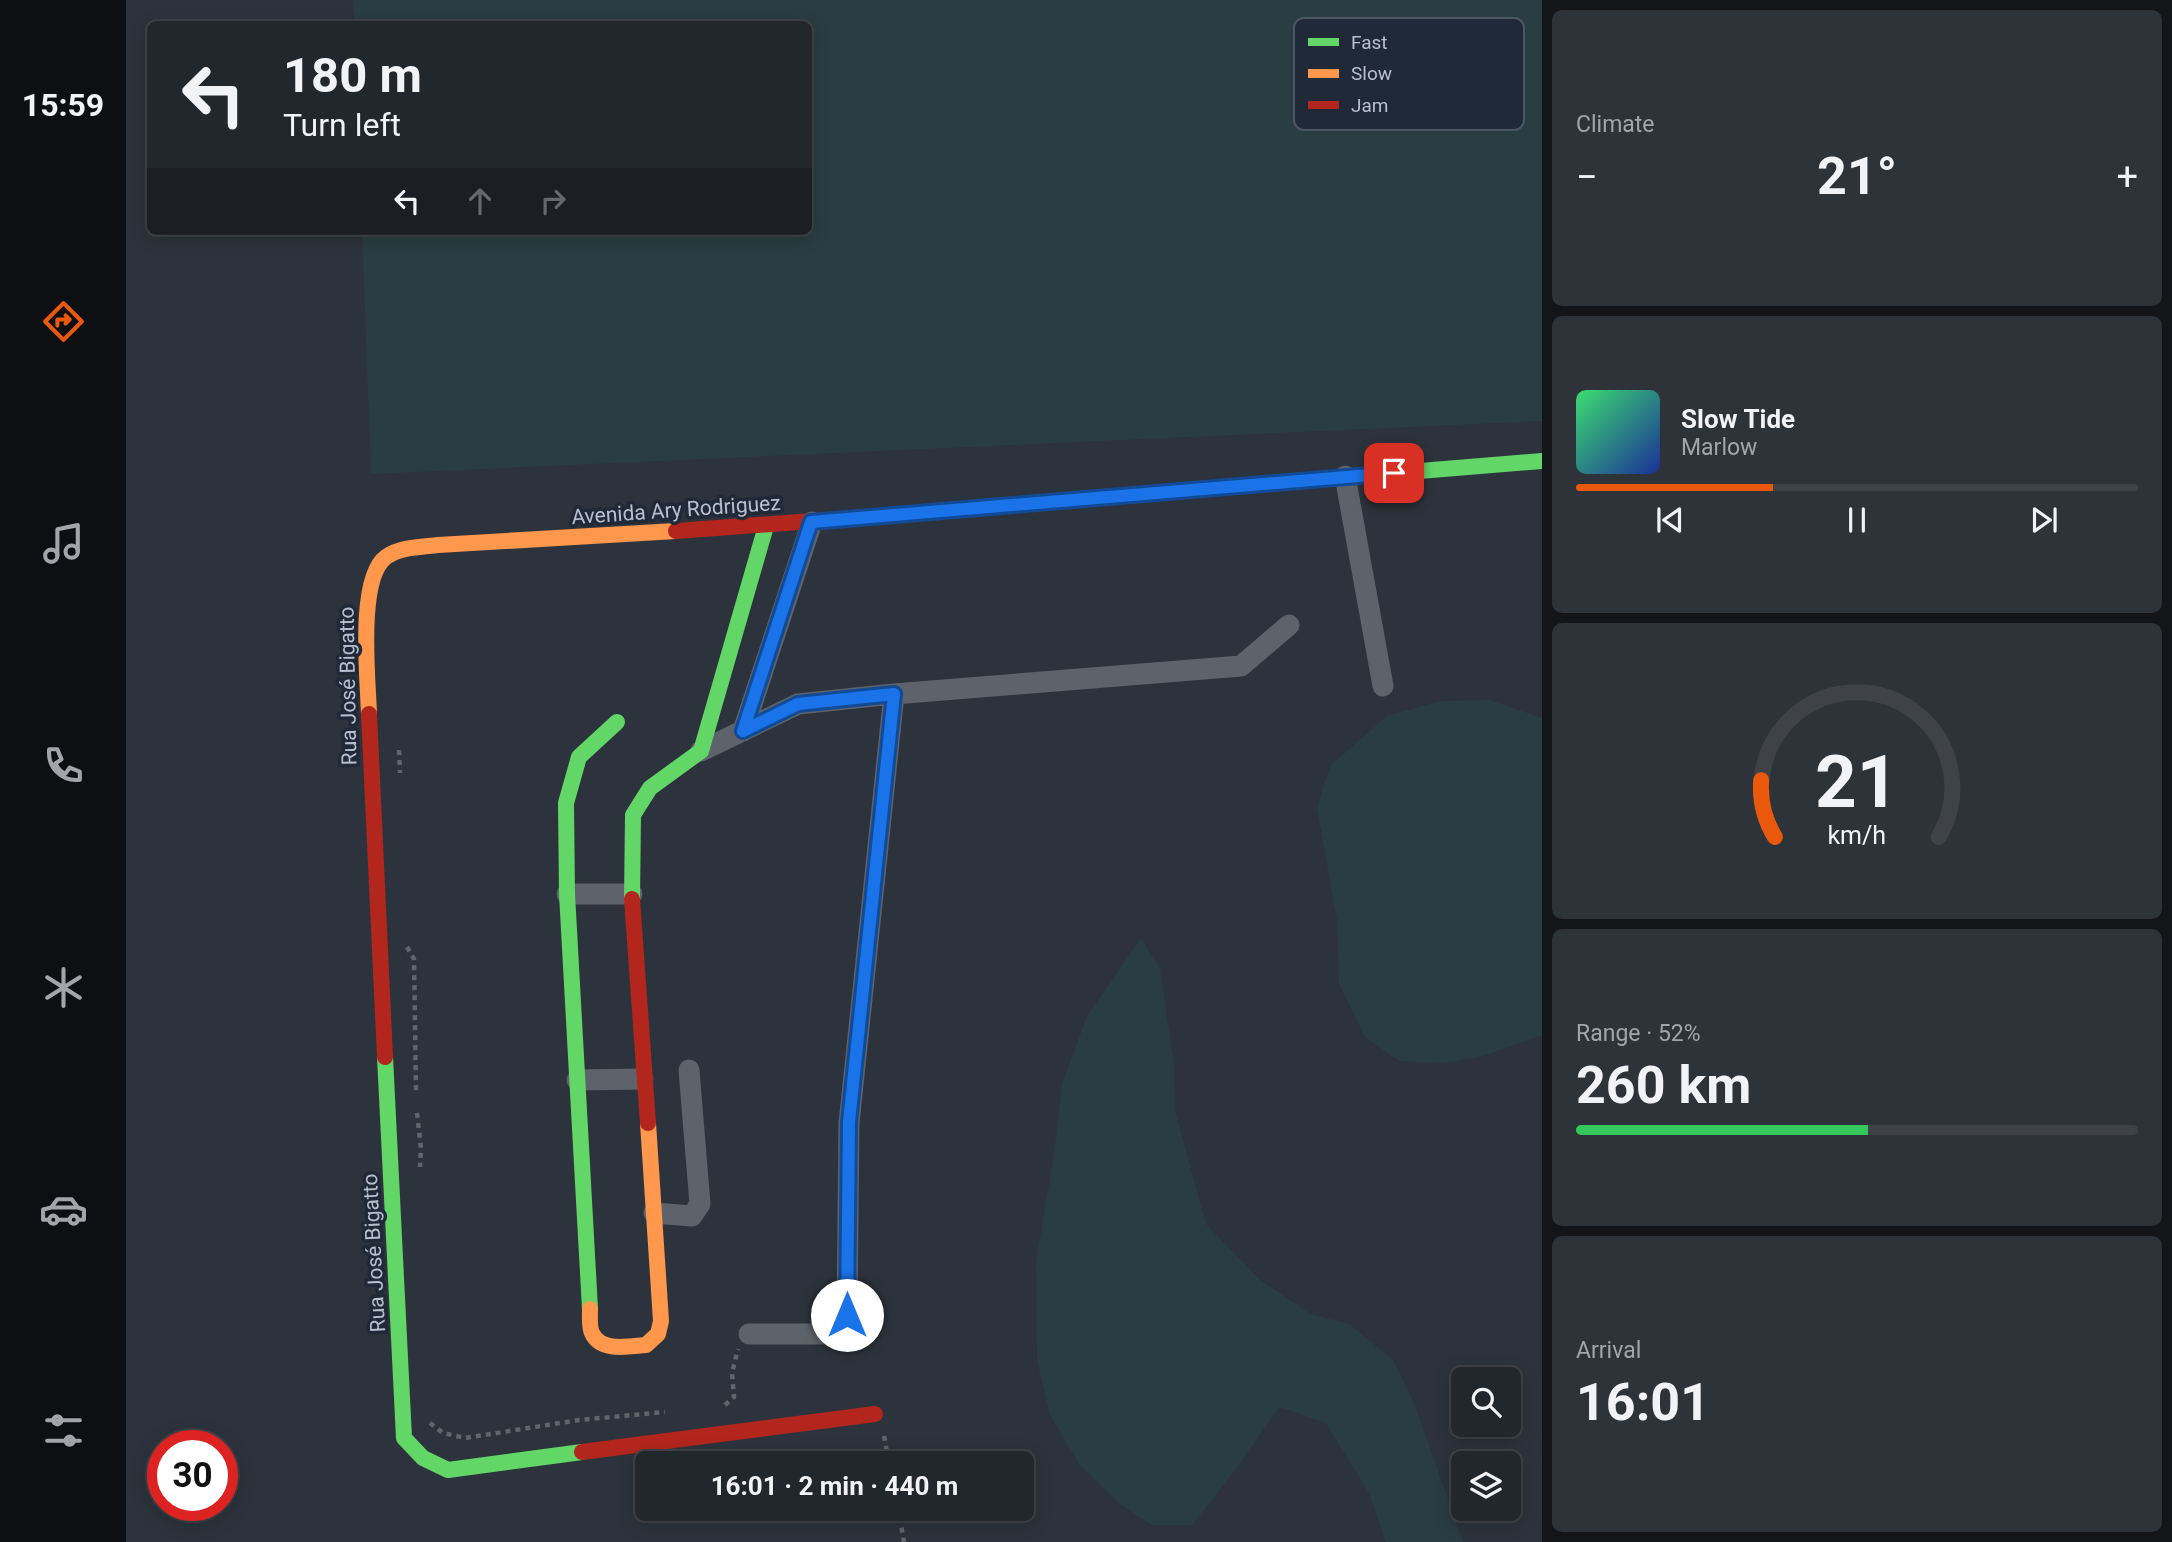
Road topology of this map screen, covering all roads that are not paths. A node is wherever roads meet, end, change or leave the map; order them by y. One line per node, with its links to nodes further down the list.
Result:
1 (1542, 461): 2 (street, Avenida Ary Rodriguez)
2 (1345, 476): 3 (street, Avenida Ary Rodriguez); 7 (street)
3 (811, 522): 4 (street, Avenida Ary Rodriguez); 10 (street)
4 (766, 526): 5 (street, Avenida Ary Rodriguez); 11 (street)
5 (370, 580): 19 (street, Rua José Bigatto)
6 (1289, 625): 8 (street)
7 (1383, 685)
8 (894, 694): 10 (street); 18 (street)
9 (617, 722): 12 (street)
10 (743, 731): 11 (street)
11 (701, 751): 13 (street)
12 (567, 894): 13 (street); 16 (street)
13 (632, 894): 15 (street)
14 (690, 1070): 17 (street)
15 (643, 1079): 16 (street); 17 (street)
16 (577, 1080): 17 (street)
17 (654, 1213)
18 (749, 1335)
19 (875, 1414)

